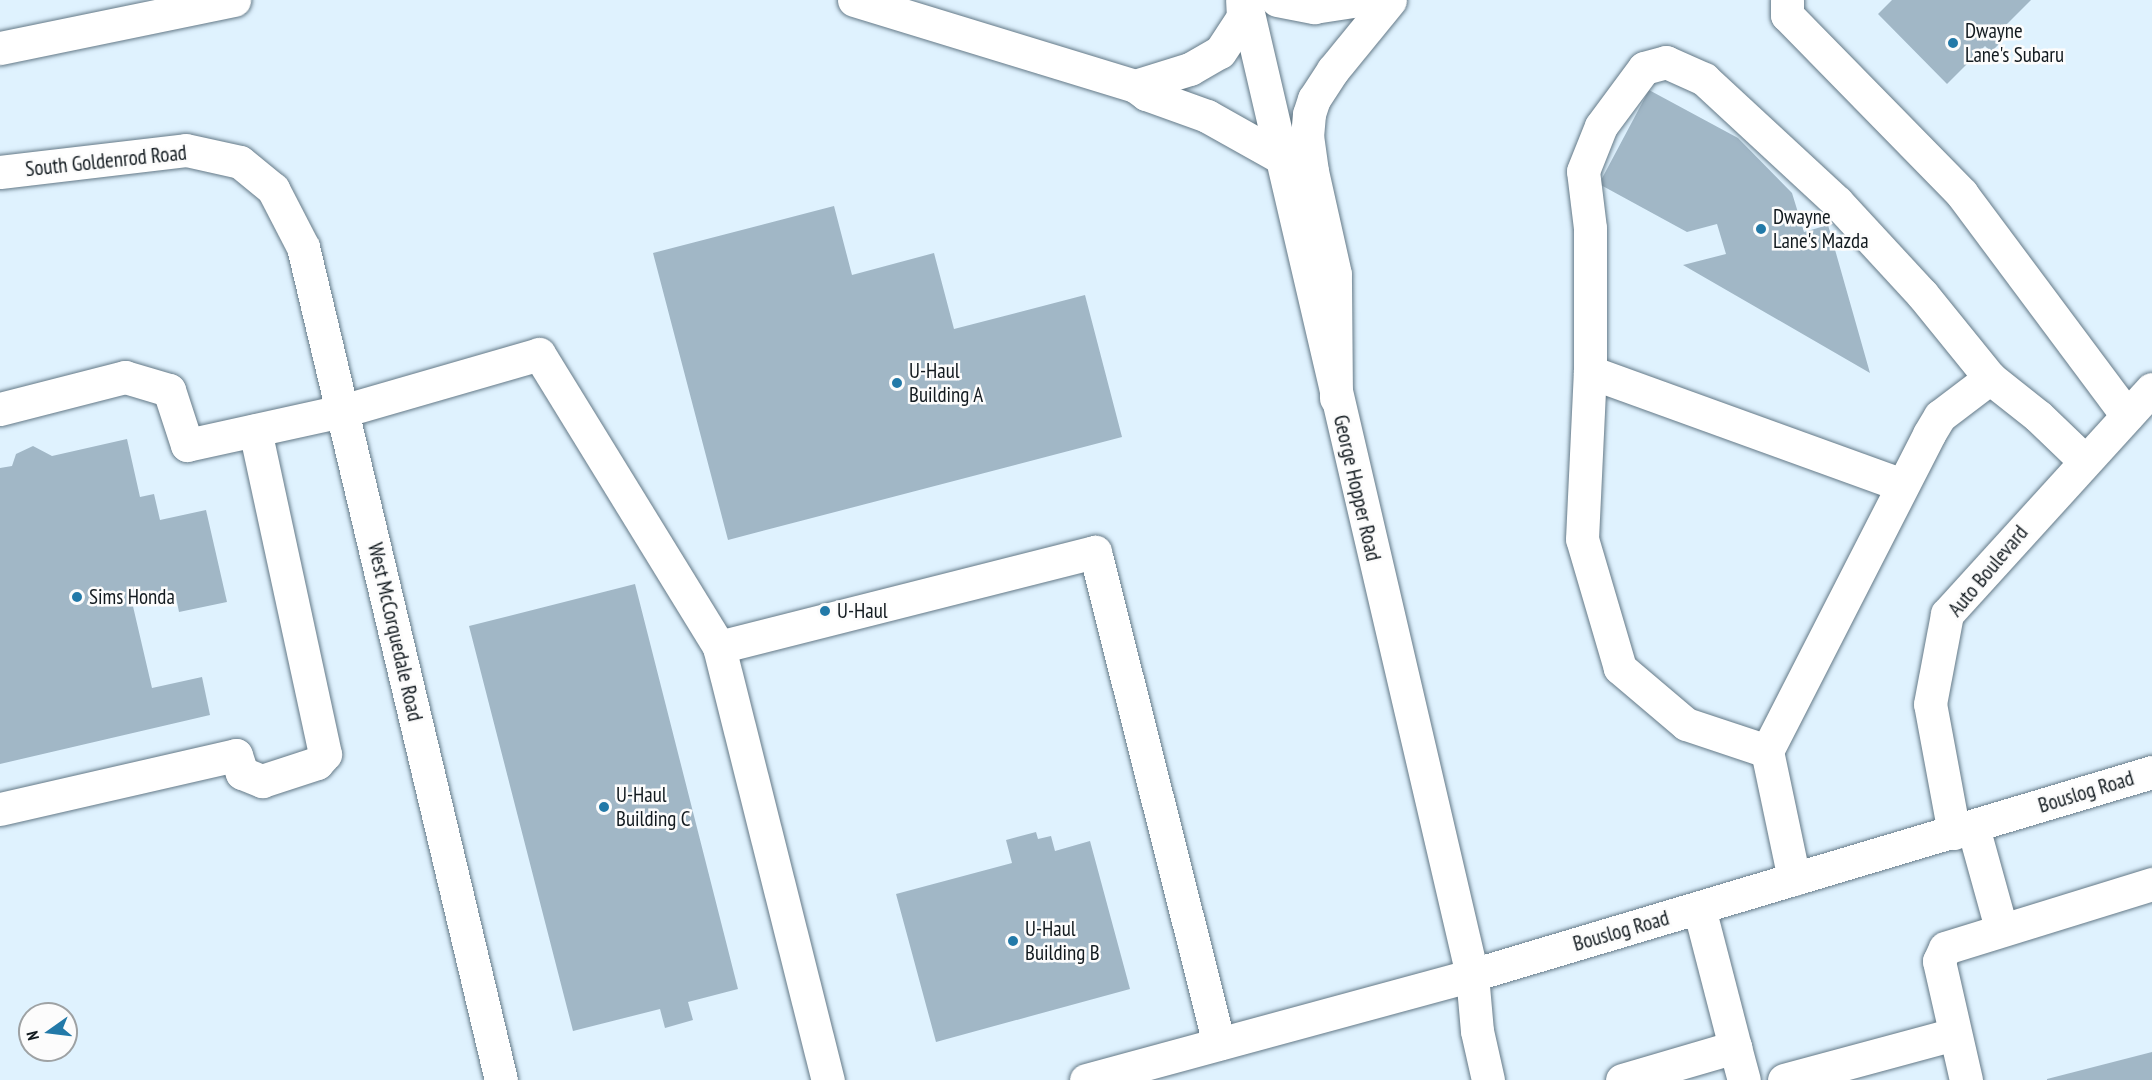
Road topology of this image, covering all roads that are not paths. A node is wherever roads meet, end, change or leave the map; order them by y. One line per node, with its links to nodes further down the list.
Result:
1 (234, 0): 8 (main road)
2 (854, 0): 9 (main road)
3 (1244, 0): 9 (main road); 10 (main road, George Hopper Road)
4 (1277, 0): 5 (main road)
5 (1359, 0)
6 (1390, 0): 16 (main road)
7 (1787, 0): 19 (main road)
8 (0, 48)
9 (1135, 86): 10 (main road)
10 (1280, 157): 16 (main road, George Hopper Road)
11 (0, 172): 12 (main road, South Goldenrod Road)
12 (273, 189): 18 (main road, West McCorquedale Road)
13 (1590, 372): 14 (main road); 22 (main road); 24 (main road)
14 (1990, 378): 21 (main road); 22 (main road)
15 (2152, 389): 19 (main road, Auto Boulevard)
16 (1336, 398): 32 (main road, George Hopper Road)
17 (0, 409): 20 (main road)
18 (342, 411): 20 (main road); 23 (main road); 36 (main road, West McCorquedale Road)
19 (2127, 415): 21 (main road, Auto Boulevard)
20 (255, 430): 26 (main road)
21 (2085, 461): 27 (main road, Auto Boulevard)
22 (1902, 485): 24 (main road)
23 (718, 647): 34 (main road); 37 (main road)
24 (1767, 751): 28 (main road)
25 (2152, 772): 27 (main road, Bouslog Road)
26 (0, 809)
27 (1963, 830): 28 (main road, Bouslog Road); 31 (main road, Auto Boulevard)
28 (1794, 879): 30 (main road, Bouslog Road)
29 (2152, 884): 31 (main road)
30 (1699, 908): 32 (main road, Bouslog Road); 35 (main road)
31 (2001, 928): 33 (main road)
32 (1472, 975): 34 (main road, Bouslog Road); 39 (main road, George Hopper Road)
33 (1954, 1034): 42 (main road); 43 (main road)
34 (1219, 1044): 38 (main road, Bouslog Road)
35 (1735, 1047): 40 (main road); 41 (main road)
36 (501, 1080)
37 (828, 1080)
38 (1086, 1080)
39 (1488, 1080)
40 (1622, 1080)
41 (1744, 1080)
42 (1784, 1080)
43 (1966, 1080)

